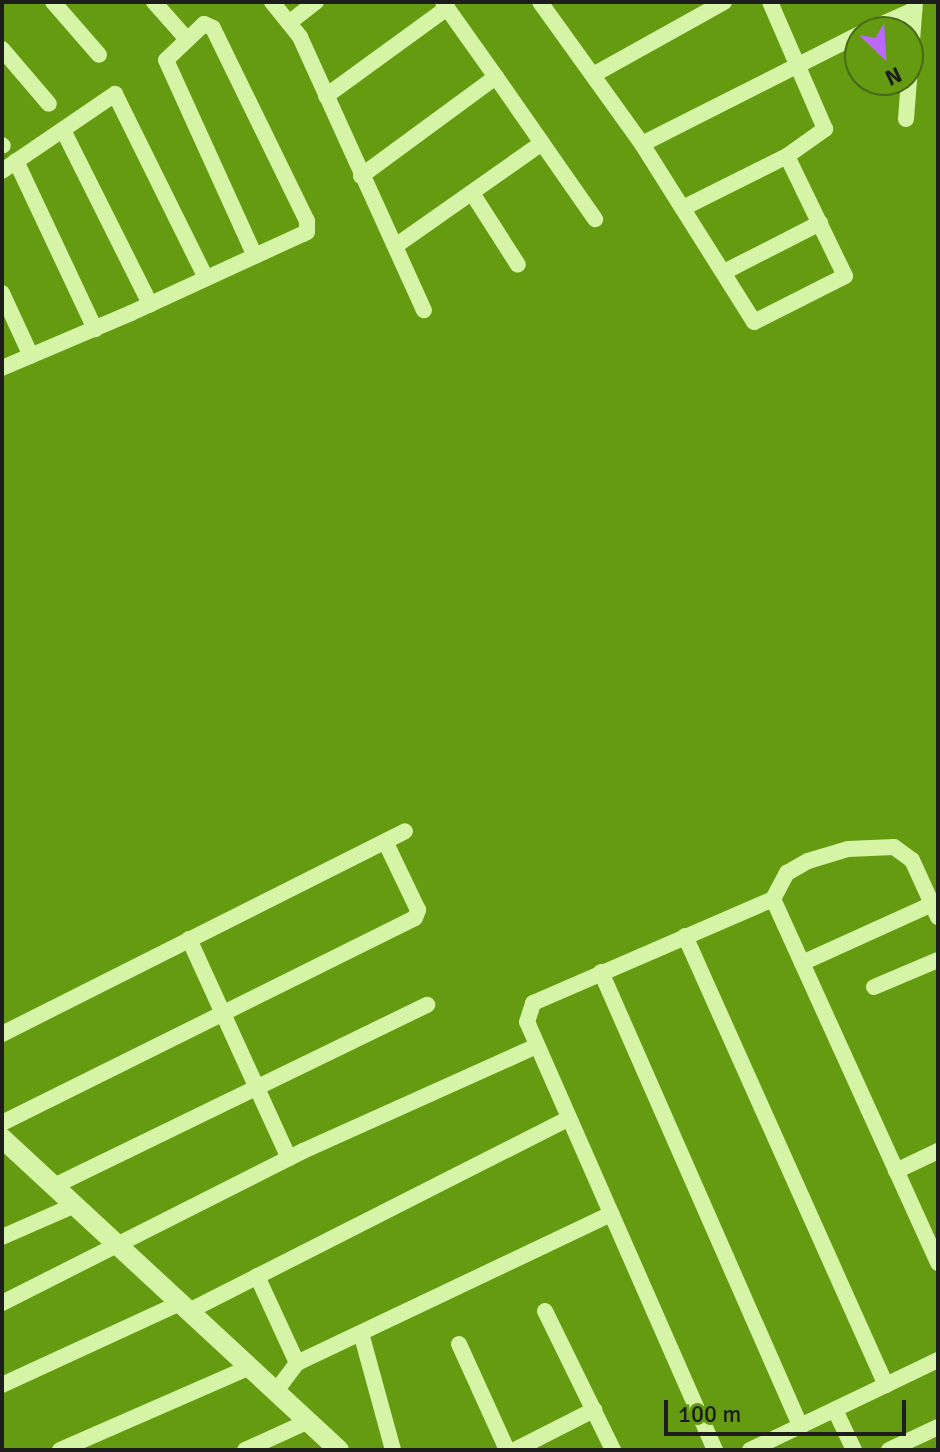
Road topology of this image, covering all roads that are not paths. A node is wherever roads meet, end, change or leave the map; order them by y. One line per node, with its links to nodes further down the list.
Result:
1 (53, 2): 15 (street)
2 (154, 2): 12 (street)
3 (272, 2): 11 (street)
4 (316, 2): 11 (street)
5 (540, 2): 17 (street)
6 (724, 2): 17 (street)
7 (770, 2): 16 (street)
8 (445, 5): 18 (street); 19 (street)
9 (915, 6): 10 (street); 21 (street)
10 (895, 16)
11 (290, 22): 19 (street)
12 (185, 37): 33 (street); 33 (street)
13 (844, 41): 16 (street)
14 (2, 49): 20 (street)
15 (99, 55)
16 (796, 62): 24 (street); 25 (street)
17 (593, 75): 24 (street)
18 (496, 77): 23 (street); 27 (street)
19 (326, 96): 27 (street)
20 (49, 104)
21 (906, 119)
22 (63, 130): 26 (street); 36 (street); 38 (street)
23 (542, 143): 28 (street); 30 (street)
24 (642, 144): 29 (street)
25 (787, 156): 29 (street); 31 (street)
26 (9, 166): 40 (street)
27 (361, 176): 32 (street)
28 (472, 193): 32 (street); 34 (street)
29 (683, 208): 35 (street)
30 (595, 219)
31 (820, 223): 35 (street); 35 (street)
32 (397, 245): 39 (street)
33 (255, 256): 36 (street)
34 (518, 265)
35 (724, 272)
36 (206, 278): 38 (street)
37 (2, 293): 41 (street)
38 (150, 304): 40 (street)
39 (424, 310)
40 (95, 329): 41 (street)
41 (31, 356): 42 (street)
42 (2, 368)
43 (405, 831): 44 (street)
44 (385, 841): 48 (street); 54 (street)
45 (773, 899): 46 (street); 47 (street); 50 (street)
46 (935, 911): 50 (street)
47 (685, 936): 51 (street); 80 (street)
48 (189, 939): 54 (street); 55 (street)
49 (938, 960): 52 (street)
50 (802, 963): 63 (street)
51 (601, 972): 56 (street); 85 (street)
52 (874, 987)
53 (427, 1005): 57 (street)
54 (222, 1009): 57 (street); 59 (street)
55 (2, 1034)
56 (537, 1046): 58 (street); 62 (street)
57 (257, 1085): 62 (street); 64 (street)
58 (569, 1118): 66 (street); 70 (street)
59 (2, 1123)
60 (6, 1148): 64 (street)
61 (938, 1151): 63 (street)
62 (289, 1158): 68 (street)
63 (896, 1171): 69 (street)
64 (54, 1186): 65 (street)
65 (75, 1205): 67 (street); 68 (street)
66 (611, 1214): 74 (street); 94 (street)
67 (2, 1237)
68 (120, 1247): 71 (street); 72 (street)
69 (936, 1254)
70 (257, 1276): 72 (street); 77 (street)
71 (2, 1303)
72 (184, 1307): 78 (street); 79 (street)
73 (545, 1311): 82 (street)
74 (361, 1333): 77 (street); 90 (street)
75 (459, 1344): 91 (street)
76 (938, 1360): 80 (street)
77 (297, 1363): 81 (street)
78 (250, 1367): 81 (street); 87 (street)
79 (2, 1385)
80 (886, 1385): 83 (street)
81 (276, 1391): 84 (street)
82 (594, 1410): 92 (street); 93 (street)
83 (835, 1410): 85 (street); 96 (street)
84 (309, 1421): 88 (street); 89 (street)
85 (801, 1427): 95 (street)
86 (938, 1427): 97 (street)
87 (60, 1450)
88 (245, 1450)
89 (339, 1450)
90 (393, 1450)
91 (507, 1450)
92 (515, 1450)
93 (613, 1450)
94 (715, 1450)
95 (750, 1450)
96 (854, 1450)
97 (889, 1450)

